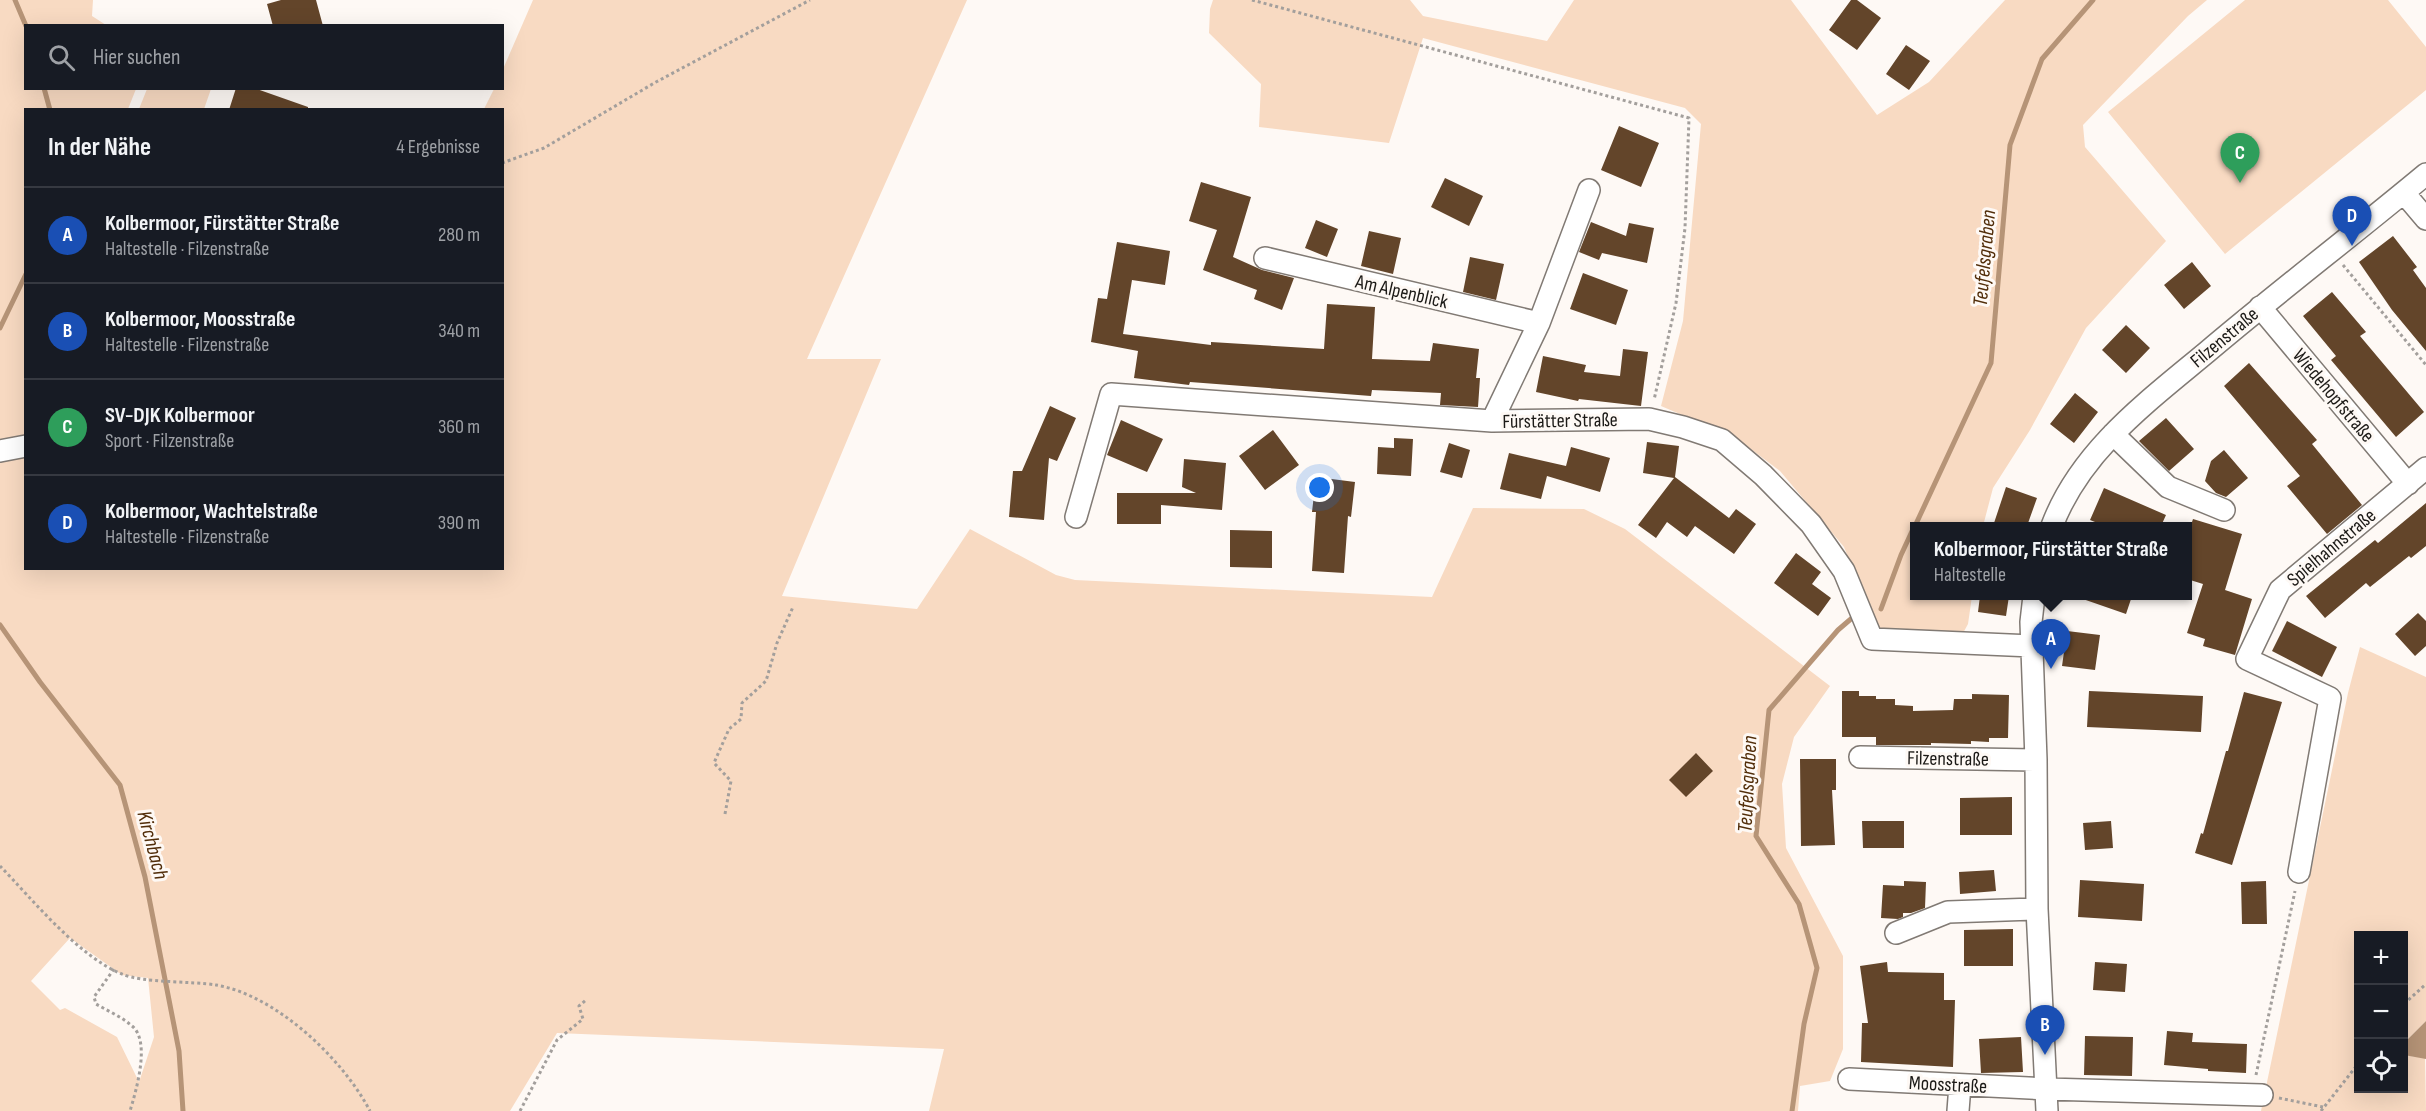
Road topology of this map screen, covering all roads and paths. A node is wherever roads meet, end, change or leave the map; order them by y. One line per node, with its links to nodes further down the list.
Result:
1 (810, 0): 3 (path)
2 (1252, 0): 13 (path)
3 (504, 163)
4 (2426, 174): 6 (street, Filzenstraße)
5 (1589, 190): 11 (street)
6 (2404, 193): 7 (street); 8 (street, Filzenstraße)
7 (2426, 219)
8 (2332, 251): 10 (street, Filzenstraße); 12 (path)
9 (1265, 258): 11 (street, Am Alpenblick)
10 (2260, 307): 15 (street, Filzenstraße); 19 (street, Wiedehopfstraße)
11 (1539, 323): 14 (street)
12 (2426, 365)
13 (1649, 419): 14 (street, Fürstätter Straße); 25 (street, Fürstätter Straße)
14 (1492, 421): 21 (street, Fürstätter Straße)
15 (2113, 434): 20 (street); 22 (street, Filzenstraße)
16 (24, 446): 17 (street)
17 (0, 451)
18 (2426, 468): 19 (street, Spielhahnstraße)
19 (2408, 484): 30 (street, Spielhahnstraße)
20 (2224, 510)
21 (1076, 516)
22 (2054, 522)
23 (2034, 600): 25 (street)
24 (793, 607): 28 (path)
25 (2032, 646): 27 (street)
26 (1860, 757): 27 (street, Filzenstraße)
27 (2037, 760): 31 (street)
28 (725, 814)
29 (0, 866): 33 (path)
30 (2299, 872): 41 (path)
31 (2037, 909): 32 (street); 40 (street)
32 (1896, 933)
33 (114, 969): 43 (path); 44 (path)
34 (2426, 984): 36 (path)
35 (587, 999): 45 (path)
36 (2408, 1000)
37 (2354, 1069): 42 (path)
38 (1849, 1078): 39 (street, Moosstraße)
39 (1960, 1085): 40 (street, Moosstraße); 46 (street)
40 (2047, 1089): 41 (street, Moosstraße); 47 (street)
41 (2257, 1095): 42 (path)
42 (2322, 1109)
43 (130, 1111)
44 (370, 1111)
45 (520, 1111)
46 (1958, 1111)
47 (2048, 1111)

